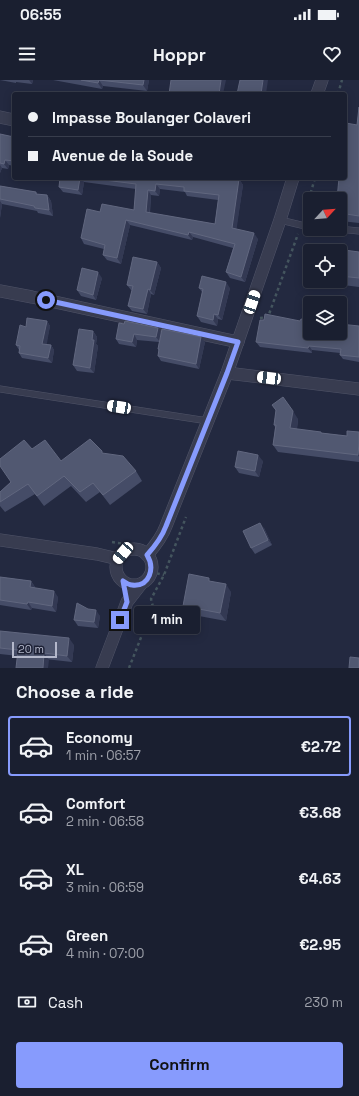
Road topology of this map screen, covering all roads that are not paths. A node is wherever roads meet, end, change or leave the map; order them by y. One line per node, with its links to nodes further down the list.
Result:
1 (322, 80): 2 (street)
2 (318, 92)
3 (0, 118): 4 (street)
4 (12, 120)
5 (292, 180): 6 (street)
6 (280, 220): 7 (lane); 11 (street)
7 (303, 225)
8 (347, 230): 9 (lane)
9 (359, 231)
10 (0, 291): 11 (street)
11 (238, 342): 12 (street)
12 (227, 373): 14 (street); 15 (street)
13 (0, 388): 15 (lane)
14 (359, 389)
15 (208, 421): 17 (street)
16 (0, 540): 18 (street)
17 (147, 555): 18 (street); 20 (street)
18 (118, 559): 19 (street)
19 (123, 581): 20 (street); 21 (street)
20 (141, 584): 21 (street)
21 (127, 602): 22 (street)
22 (102, 668)

